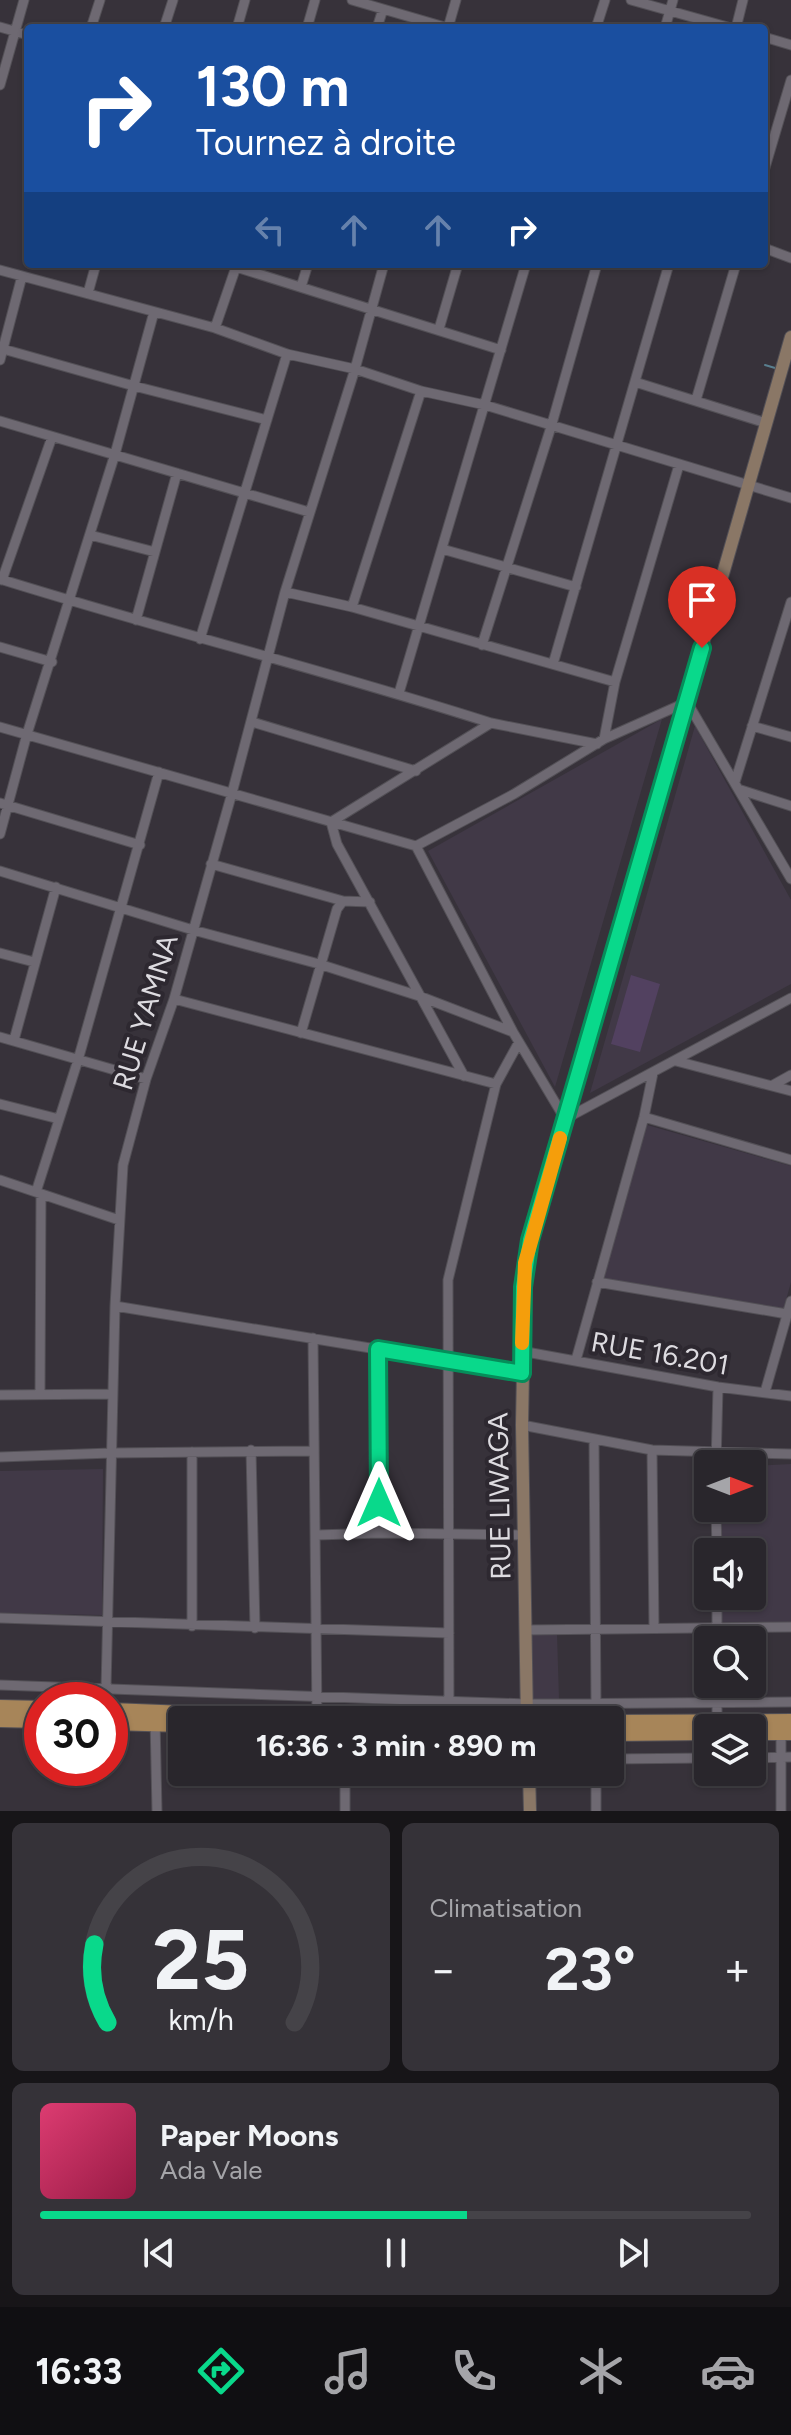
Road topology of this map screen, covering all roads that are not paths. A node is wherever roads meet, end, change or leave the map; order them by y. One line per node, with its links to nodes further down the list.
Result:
1 (24, 0): 26 (street)
2 (100, 0): 14 (street)
3 (173, 0): 15 (street)
4 (245, 0): 16 (street)
5 (315, 0): 17 (street)
6 (352, 0): 12 (street)
7 (456, 0): 20 (street)
8 (605, 0): 21 (street)
9 (631, 0): 13 (street)
10 (673, 0): 13 (street)
11 (743, 0): 24 (street)
12 (383, 9): 18 (street); 19 (street)
13 (670, 12): 22 (street); 23 (street)
14 (92, 24)
15 (165, 24)
16 (238, 24)
17 (308, 24)
18 (378, 24)
19 (434, 24)
20 (449, 24)
21 (597, 24)
22 (666, 24)
23 (717, 24)
24 (734, 24)
25 (0, 27): 26 (street)
26 (15, 32): 27 (street); 31 (street)
27 (24, 34)
28 (768, 38): 29 (street)
29 (791, 45)
30 (791, 80): 32 (street)
31 (0, 85)
32 (768, 158)
33 (768, 249): 34 (street)
34 (791, 258)
35 (95, 268): 48 (street)
36 (235, 268): 51 (street)
37 (245, 268): 47 (street)
38 (307, 268): 47 (street)
39 (383, 268): 49 (street, RUE YAMNA)
40 (457, 268): 52 (street)
41 (525, 268): 55 (street)
42 (596, 268): 67 (street)
43 (668, 268): 59 (street)
44 (735, 268): 62 (street)
45 (0, 270): 46 (street)
46 (22, 276): 48 (street); 54 (street)
47 (301, 287): 49 (street)
48 (88, 293): 50 (street)
49 (372, 308): 52 (street); 58 (street, RUE YAMNA)
50 (154, 312): 51 (street); 60 (street)
51 (215, 328): 56 (street)
52 (439, 329): 55 (street)
53 (791, 337): 66 (main road, RUE LIWAGA)
54 (3, 349): 57 (street); 60 (street)
55 (501, 350): 63 (street)
56 (287, 354): 58 (street); 64 (street)
57 (0, 360)
58 (355, 369): 61 (street); 76 (street, RUE YAMNA)
59 (635, 382): 62 (street); 69 (street)
60 (134, 386): 64 (street); 70 (street)
61 (421, 391): 63 (street); 86 (street)
62 (696, 400): 66 (street)
63 (485, 405): 67 (street); 78 (street)
64 (267, 420): 74 (street)
65 (0, 421): 68 (street)
66 (766, 423): 73 (main road, RUE LIWAGA)
67 (551, 427): 69 (street); 80 (street)
68 (52, 437): 70 (street); 81 (street)
69 (616, 447): 71 (street); 82 (street)
70 (115, 454): 72 (street); 77 (street)
71 (679, 465): 73 (street); 95 (street)
72 (177, 473): 74 (street); 79 (street)
73 (748, 486): 75 (street); 97 (main road, RUE LIWAGA)
74 (245, 493): 76 (street); 89 (street)
75 (791, 498)
76 (309, 512): 83 (street, RUE YAMNA)
77 (90, 535): 79 (street); 84 (street)
78 (442, 549): 80 (street); 88 (street)
79 (155, 552): 87 (street)
80 (506, 567): 82 (street); 90 (street)
81 (1, 579): 84 (street)
82 (576, 587): 94 (street)
83 (285, 592): 86 (street); 92 (street, RUE YAMNA)
84 (70, 601): 87 (street); 93 (street)
85 (791, 602): 100 (street)
86 (352, 607): 88 (street)
87 (136, 620): 89 (street)
88 (420, 626): 90 (street); 96 (street)
89 (200, 639): 92 (street)
90 (482, 645): 94 (street)
91 (0, 647): 93 (street)
92 (269, 657): 96 (street); 98 (street, RUE YAMNA)
93 (52, 662): 102 (street)
94 (553, 664): 95 (street)
95 (615, 682): 104 (street)
96 (399, 693): 99 (street)
97 (687, 702): 104 (street); 107 (street); 146 (main road, RUE LIWAGA)
98 (252, 722): 105 (street); 108 (street, RUE YAMNA)
99 (491, 723): 104 (street); 105 (street)
100 (752, 726): 103 (street); 107 (street)
101 (0, 727): 102 (street)
102 (27, 734): 106 (street); 109 (street)
103 (791, 737)
104 (600, 741): 114 (street)
105 (416, 771): 111 (street)
106 (159, 772): 108 (street); 113 (street)
107 (738, 786): 110 (street); 117 (street)
108 (232, 793): 111 (street); 115 (street, RUE YAMNA)
109 (4, 804): 112 (street); 113 (street)
110 (791, 806)
111 (331, 822): 114 (street); 120 (street)
112 (0, 834)
113 (140, 845): 121 (street)
114 (416, 846): 129 (street)
115 (211, 864): 119 (street); 122 (street, RUE YAMNA)
116 (0, 871): 118 (street)
117 (791, 879)
118 (56, 887): 121 (street); 124 (street)
119 (343, 901): 120 (street); 125 (street)
120 (370, 902): 126 (street)
121 (122, 906): 122 (street); 134 (street)
122 (193, 930): 125 (street); 128 (street, RUE YAMNA)
123 (0, 953): 124 (street)
124 (34, 962): 132 (street)
125 (319, 964): 126 (street); 130 (street)
126 (419, 996): 129 (street); 138 (street)
127 (791, 998): 135 (street)
128 (174, 999): 130 (street); 139 (street, RUE YAMNA)
129 (513, 1032): 133 (street)
130 (301, 1033): 138 (street)
131 (0, 1037): 132 (street)
132 (14, 1040): 134 (street)
133 (519, 1042): 140 (street); 146 (street)
134 (78, 1060): 139 (street); 145 (street)
135 (676, 1061): 136 (street); 141 (street)
136 (653, 1073): 144 (street); 146 (street)
137 (791, 1075): 141 (street)
138 (464, 1076): 140 (street)
139 (146, 1079): 150 (street, RUE YAMNA)
140 (496, 1084): 159 (street)
141 (773, 1085): 142 (street)
142 (791, 1091)
143 (0, 1104): 145 (street)
144 (644, 1117): 147 (street); 151 (street)
145 (59, 1119): 149 (street)
146 (565, 1119): 157 (main road, RUE LIWAGA)
147 (791, 1160)
148 (0, 1180): 149 (street)
149 (38, 1193): 150 (street); 163 (street)
150 (119, 1220): 153 (street, RUE YAMNA)
151 (597, 1282): 154 (street); 158 (street)
152 (791, 1301): 154 (street)
153 (115, 1306): 155 (street); 164 (street, RUE YAMNA)
154 (787, 1314): 162 (street)
155 (313, 1338): 156 (street); 172 (street)
156 (378, 1349): 159 (street); 179 (street)
157 (521, 1351): 158 (street, RUE 16.201); 160 (main road, RUE LIWAGA)
158 (576, 1360): 161 (street, RUE 16.201)
159 (447, 1361): 160 (street); 182 (street)
160 (522, 1373): 167 (main road, RUE LIWAGA)
161 (718, 1387): 162 (street, RUE 16.201); 171 (street)
162 (765, 1392): 166 (street, RUE 16.201)
163 (40, 1394): 164 (street); 165 (street)
164 (113, 1394): 174 (street, RUE YAMNA)
165 (0, 1395)
166 (791, 1396)
167 (522, 1425): 168 (street); 181 (main road, RUE LIWAGA)
168 (594, 1439): 170 (street); 190 (street)
169 (251, 1450): 172 (street); 173 (street); 188 (street)
170 (652, 1450): 176 (street); 191 (street)
171 (716, 1450)
172 (313, 1451): 180 (street)
173 (192, 1452): 174 (street); 185 (street)
174 (111, 1453): 178 (street); 184 (street, RUE YAMNA)
175 (791, 1454): 177 (street)
176 (694, 1455)
177 (766, 1455)
178 (0, 1457)
179 (379, 1533): 180 (street); 182 (street)
180 (317, 1535): 189 (street)
181 (523, 1535): 182 (street); 193 (main road, RUE LIWAGA)
182 (448, 1536): 194 (street)
183 (0, 1618): 184 (street)
184 (108, 1624): 185 (street); 195 (street, RUE YAMNA)
185 (192, 1626): 188 (street)
186 (766, 1627): 187 (street)
187 (791, 1627)
188 (255, 1628): 189 (street)
189 (317, 1628): 194 (street); 199 (street)
190 (595, 1628): 191 (street); 193 (street); 205 (street)
191 (654, 1628): 192 (street)
192 (694, 1628)
193 (525, 1630): 204 (main road, RUE LIWAGA)
194 (449, 1633): 201 (street)
195 (106, 1682)
196 (0, 1685): 197 (street)
197 (24, 1686)
198 (128, 1690): 199 (street)
199 (317, 1697): 201 (street); 206 (street)
200 (717, 1698): 203 (street)
201 (449, 1702): 204 (street); 207 (street)
202 (791, 1702): 203 (street)
203 (717, 1703): 205 (street); 211 (street)
204 (526, 1704): 205 (street)
205 (596, 1704)
206 (317, 1706)
207 (449, 1706)
208 (0, 1707): 209 (main road)
209 (24, 1708)
210 (128, 1713): 212 (main road)
211 (715, 1714)
212 (155, 1718): 213 (main road); 216 (main road); 217 (main road); 232 (street)
213 (168, 1718)
214 (0, 1720): 215 (main road)
215 (24, 1721)
216 (128, 1721)
217 (168, 1721)
218 (624, 1723): 219 (main road)
219 (694, 1727)
220 (694, 1729): 224 (main road)
221 (766, 1729): 222 (main road)
222 (788, 1729): 223 (main road); 225 (street)
223 (766, 1731)
224 (624, 1733)
225 (786, 1757): 227 (street); 236 (street)
226 (694, 1758): 228 (street)
227 (766, 1758)
228 (624, 1759)
229 (345, 1786): 233 (street)
230 (529, 1786): 234 (main road)
231 (596, 1786): 235 (street)
232 (157, 1811)
233 (345, 1811)
234 (530, 1811)
235 (596, 1811)
236 (781, 1811)

